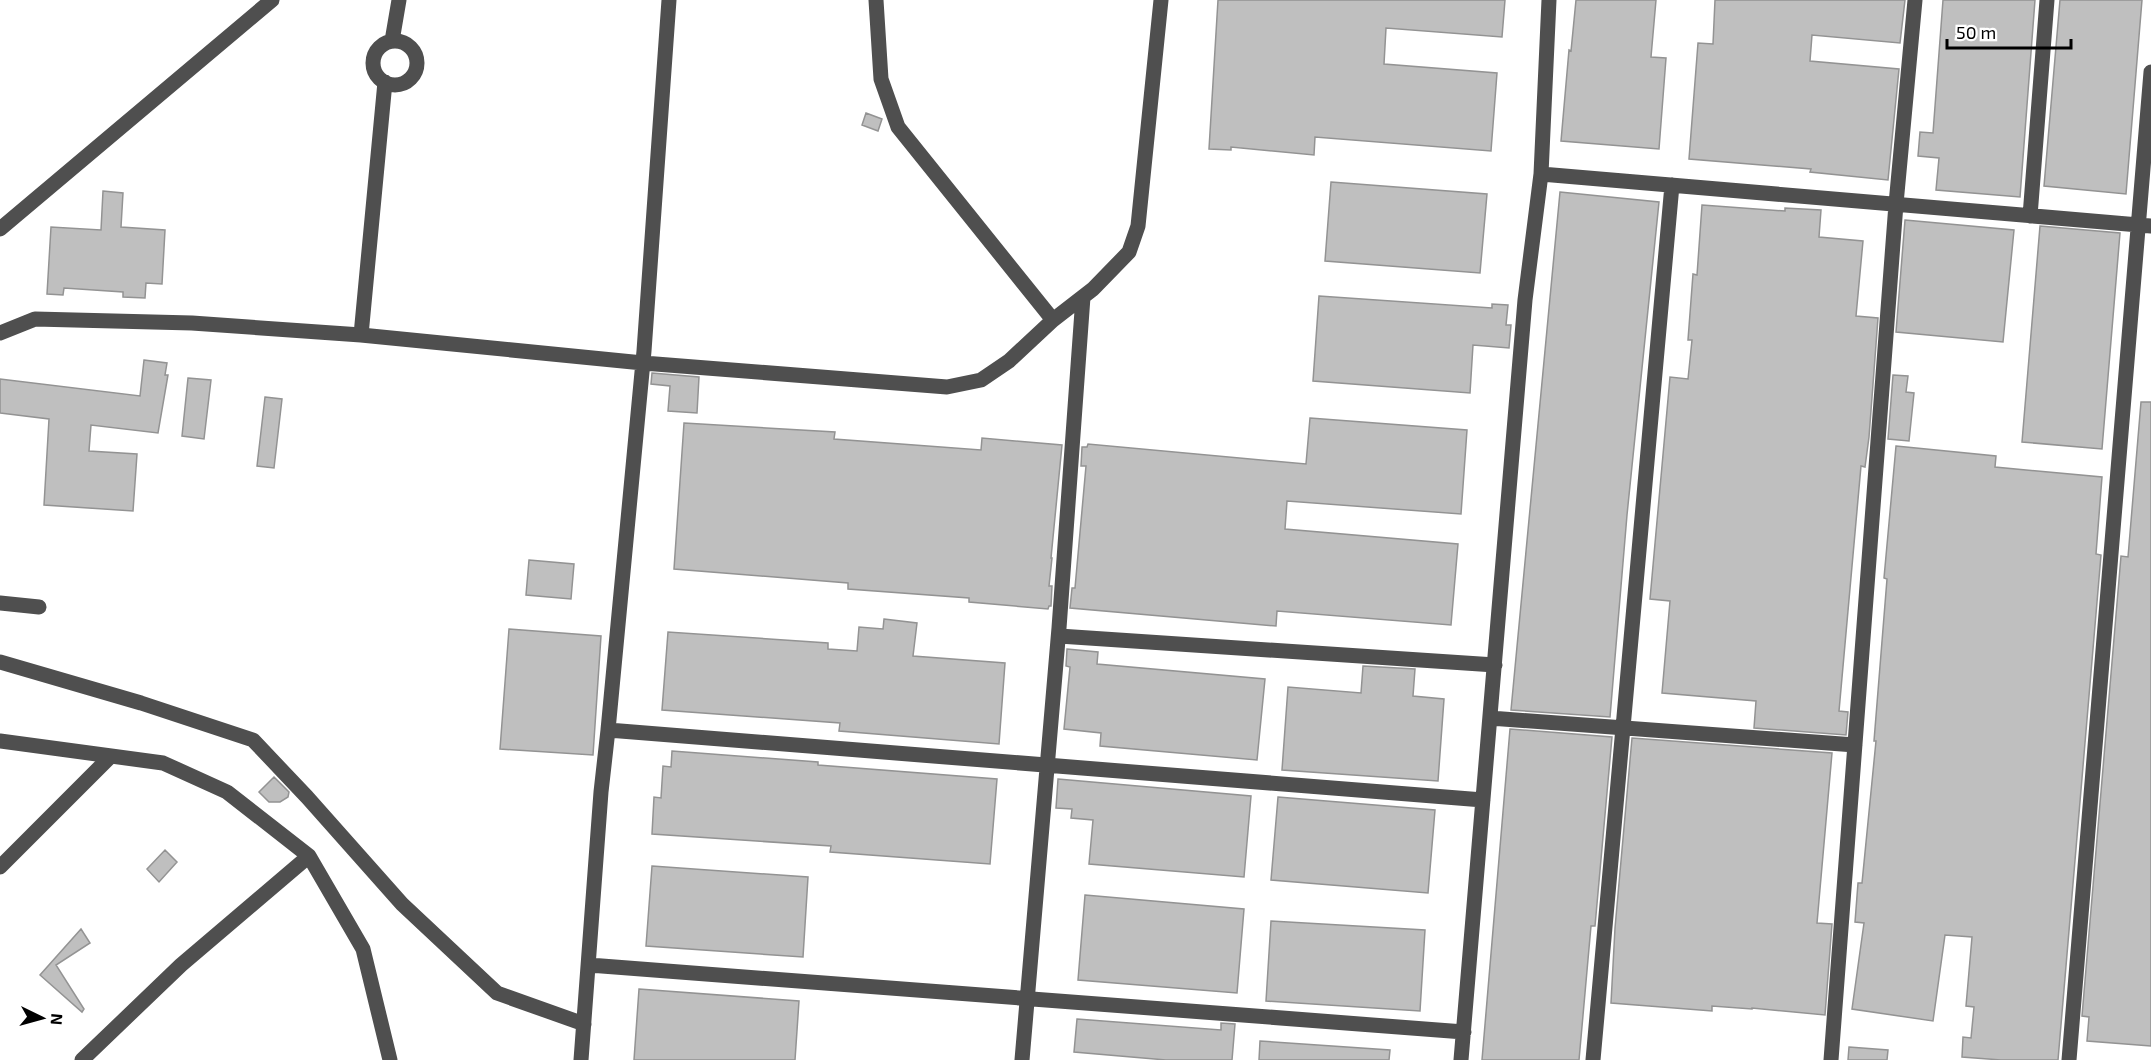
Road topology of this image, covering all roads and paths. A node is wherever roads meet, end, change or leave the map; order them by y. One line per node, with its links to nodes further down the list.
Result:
1 (272, 0): 17 (street)
2 (399, 0): 9 (street)
3 (669, 0): 22 (street)
4 (876, 0): 19 (street)
5 (1161, 0): 18 (street)
6 (1549, 0): 12 (street)
7 (1916, 0): 14 (street)
8 (2047, 0): 15 (street)
9 (392, 41): 11 (street); 11 (street)
10 (2151, 72): 16 (street)
11 (385, 82): 21 (street)
12 (1540, 174): 13 (street); 27 (street)
13 (1672, 185): 14 (street); 29 (street)
14 (1896, 204): 15 (street); 32 (street)
15 (2030, 216): 16 (street)
16 (2145, 225): 49 (street)
17 (0, 229)
18 (1083, 297): 19 (street); 25 (street)
19 (1053, 320): 22 (street)
20 (0, 333): 21 (street)
21 (361, 335): 22 (street)
22 (643, 363): 30 (street)
23 (0, 603): 24 (street)
24 (39, 606)
25 (1059, 636): 27 (street); 34 (street)
26 (0, 662): 40 (street)
27 (1494, 665): 28 (street)
28 (1490, 718): 29 (street); 35 (street)
29 (1623, 727): 32 (street); 47 (street)
30 (608, 730): 34 (street); 38 (street)
31 (0, 741): 33 (street)
32 (1855, 745): 48 (street)
33 (110, 757): 36 (street); 37 (street)
34 (1048, 765): 35 (street); 39 (street)
35 (1483, 800): 41 (street)
36 (309, 856): 42 (street); 43 (street)
37 (0, 867)
38 (590, 965): 39 (street); 40 (street)
39 (1028, 1000): 41 (street); 45 (street)
40 (584, 1024): 44 (street)
41 (1464, 1032): 46 (street)
42 (82, 1060)
43 (390, 1060)
44 (581, 1060)
45 (1023, 1060)
46 (1461, 1060)
47 (1593, 1060)
48 (1831, 1060)
49 (2069, 1060)

